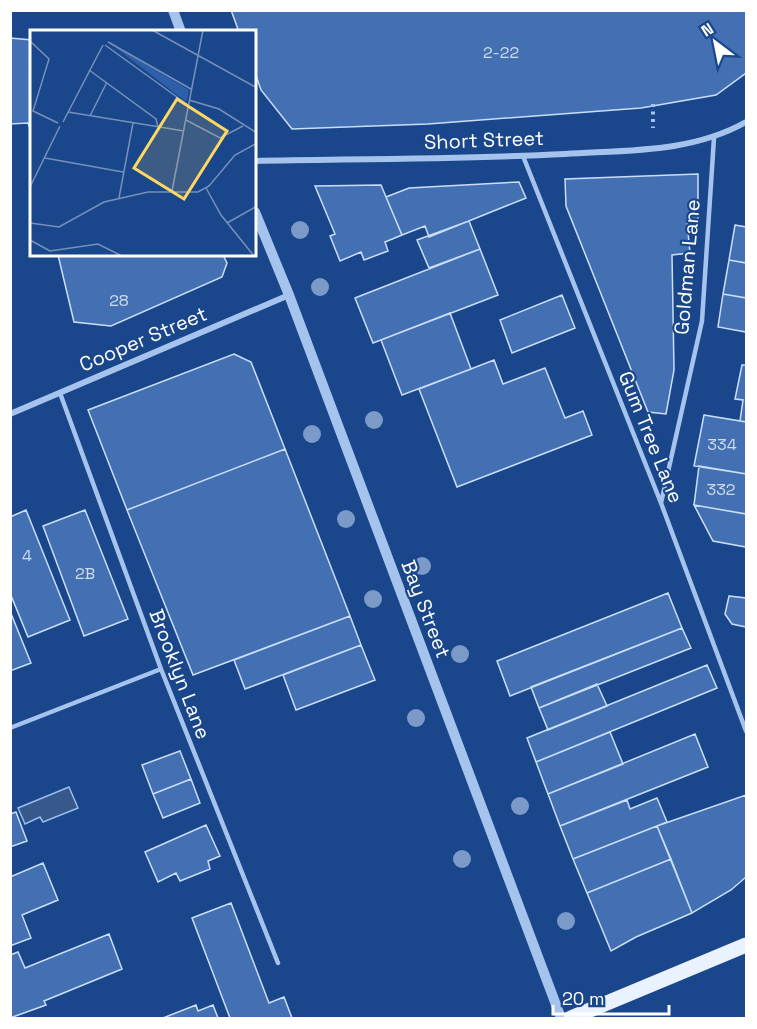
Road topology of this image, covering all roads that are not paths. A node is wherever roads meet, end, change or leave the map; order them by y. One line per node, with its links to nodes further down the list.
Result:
1 (173, 10): 2 (street)
2 (180, 30)
3 (747, 122): 4 (street)
4 (714, 138): 5 (street, Short Street); 11 (lane, Goldman Lane)
5 (523, 156): 6 (street, Short Street); 11 (lane, Gum Tree Lane)
6 (256, 161)
7 (256, 214): 8 (street, Bay Street)
8 (289, 295): 9 (street, Cooper Street); 17 (street, Bay Street)
9 (60, 393): 10 (street, Cooper Street); 12 (lane, Brooklyn Lane)
10 (10, 414)
11 (661, 503): 14 (lane, Gum Tree Lane)
12 (161, 669): 13 (lane); 16 (lane, Brooklyn Lane)
13 (10, 728)
14 (747, 731)
15 (747, 945): 18 (main road)
16 (278, 963)
17 (561, 1018)
18 (571, 1018)

